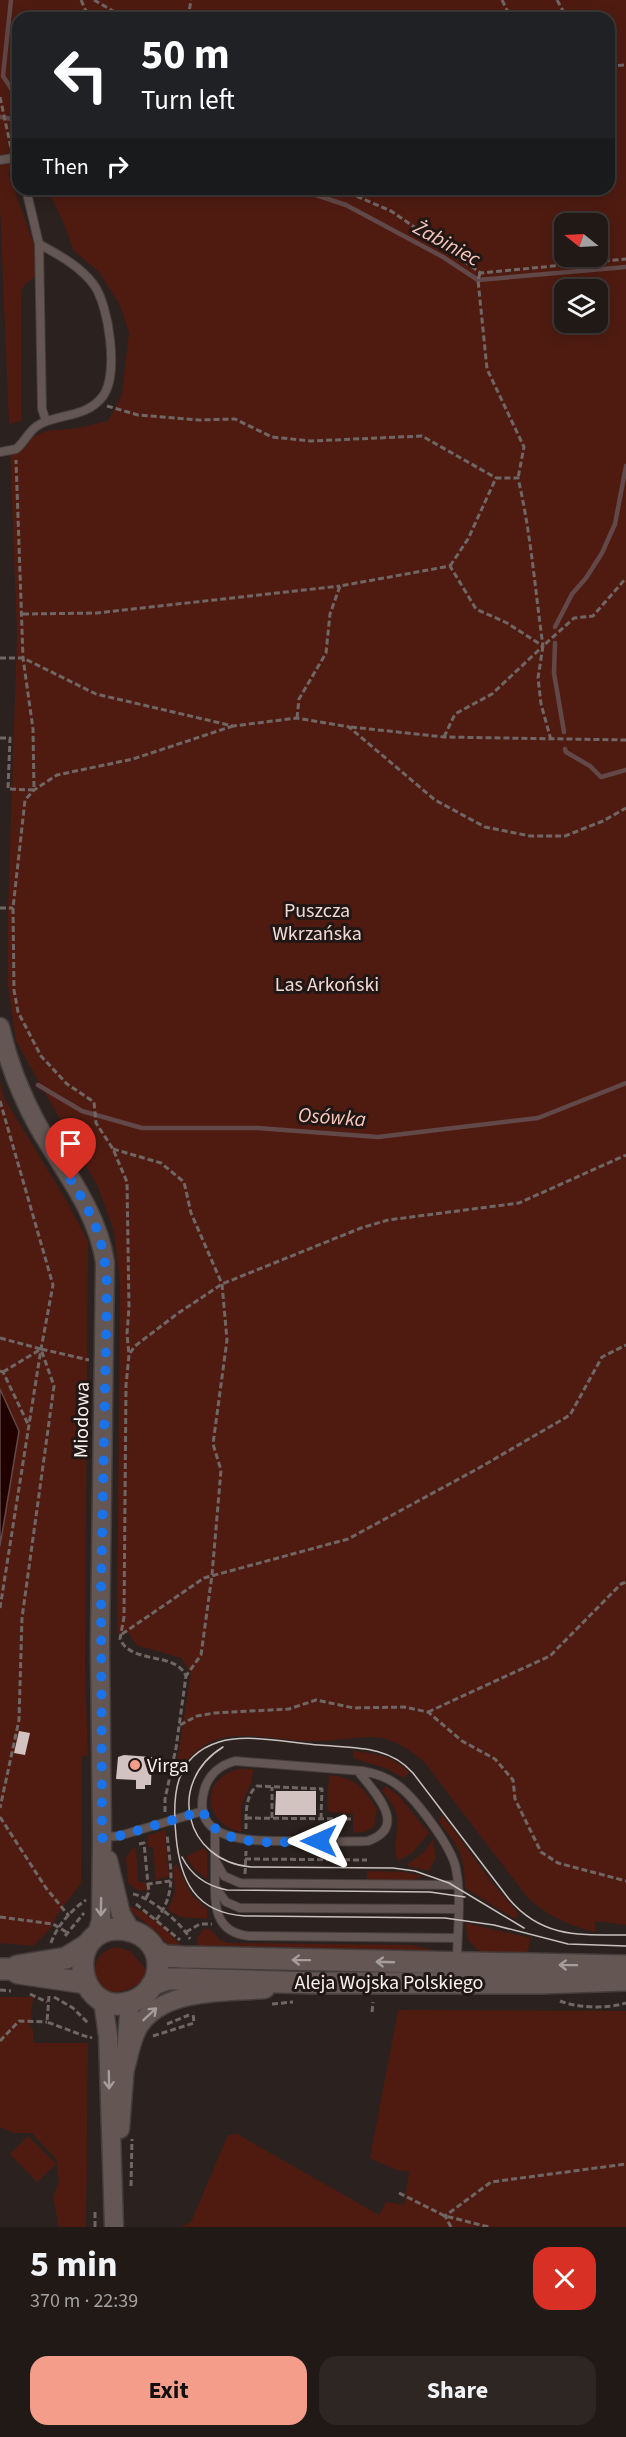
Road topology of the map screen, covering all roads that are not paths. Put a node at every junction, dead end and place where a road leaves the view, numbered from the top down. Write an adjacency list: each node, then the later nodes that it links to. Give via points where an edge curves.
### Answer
1 (27, 195): 2 (lane)
2 (39, 244): 3 (lane, via 42,409); 3 (lane, via 65,258 96,287 109,335 112,372 109,385 97,402 80,412)
3 (46, 421): 4 (lane, via 27,434 16,449)
4 (0, 452)
5 (0, 1027): 9 (street, Miodowa, via 24,1100 88,1208 100,1235 105,1262 100,1635)
6 (358, 1771): 7 (lane, via 232,1762 207,1781); 8 (lane, via 387,1812 384,1829 373,1839 247,1840 229,1837); 12 (lane, via 385,1777 408,1794 449,1849)
7 (203, 1811): 8 (lane); 9 (lane)
8 (215, 1829): 10 (lane)
9 (102, 1838): 14 (street, Miodowa, via 121,1914); 16 (street, Miodowa, one-way to 16, via 101,1920)
10 (215, 1855): 11 (lane); 12 (lane, via 222,1874 240,1883)
11 (215, 1881): 13 (lane, via 222,1898 240,1908); 15 (lane, via 218,1917 227,1928 243,1936)
12 (458, 1885): 13 (lane)
13 (457, 1909): 15 (lane)
14 (131, 1931): 16 (main road, via 112,1929); 17 (main road, via 144,1938)
15 (457, 1938): 18 (lane)
16 (92, 1939): 20 (main road, via 66,1958); 22 (main road, via 83,1969)
17 (156, 1952): 18 (main road, Aleja Wojska Polskiego, one-way to 17, via 182,1958); 24 (main road, via 159,1966)
18 (457, 1963): 19 (main road, Aleja Wojska Polskiego, one-way to 18)
19 (626, 1966)
20 (6, 1969): 22 (main road)
21 (626, 1980): 23 (main road, Aleja Wojska Polskiego)
22 (86, 1983): 25 (main road)
23 (314, 1983): 24 (main road, Aleja Wojska Polskiego, via 182,1978); 27 (street, one-way to 23, via 138,2027 166,2002)
24 (152, 1985): 26 (main road)
25 (103, 2001): 26 (main road); 28 (street, one-way to 28, via 108,2036)
26 (129, 2002): 27 (street)
27 (126, 2066): 28 (street)
28 (114, 2206): 29 (street)
29 (114, 2227)

